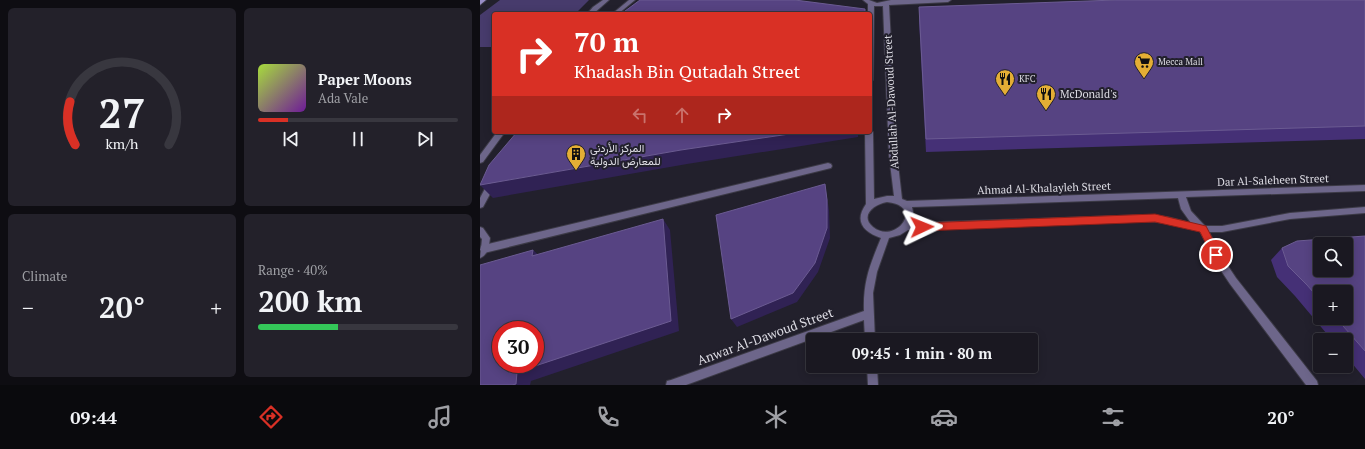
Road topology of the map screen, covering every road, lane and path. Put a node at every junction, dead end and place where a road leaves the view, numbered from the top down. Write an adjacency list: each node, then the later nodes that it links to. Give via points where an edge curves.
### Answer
1 (483, 0): 7 (street)
2 (606, 0): 8 (street)
3 (632, 0): 9 (street)
4 (948, 0): 6 (street)
5 (866, 1): 6 (street); 10 (street, Abdullah Al-Dawoud Street)
6 (890, 2): 18 (street, Abdullah Al-Dawoud Street, via 893,155)
7 (480, 3)
8 (592, 12)
9 (617, 12)
10 (867, 12)
11 (500, 134): 13 (street)
12 (869, 134): 21 (street)
13 (480, 160)
14 (828, 166): 27 (street)
15 (498, 173): 20 (street)
16 (1365, 188): 17 (street, Dar Al-Saleheen Street)
17 (1182, 195): 19 (street, Ahmad Al-Khalayleh Street); 24 (street, via 1188,215)
18 (898, 200): 19 (street); 21 (street, via 888,198)
19 (906, 204): 23 (street, via 911,212 911,220)
20 (480, 205)
21 (870, 205): 26 (street, via 865,212 864,220 868,228)
22 (1365, 210): 24 (street, via 1290,216 1222,229)
23 (906, 227): 24 (street, via 1145,218); 26 (street, via 897,233)
24 (1203, 229): 33 (street, via 1233,281)
25 (480, 230): 27 (street, via 486,238)
26 (886, 235): 28 (street, via 872,272)
27 (482, 252)
28 (868, 314): 29 (street); 31 (street, Anwar Al-Dawoud Street)
29 (869, 333)
30 (872, 373): 32 (street)
31 (671, 385)
32 (873, 385)
33 (1313, 385)

